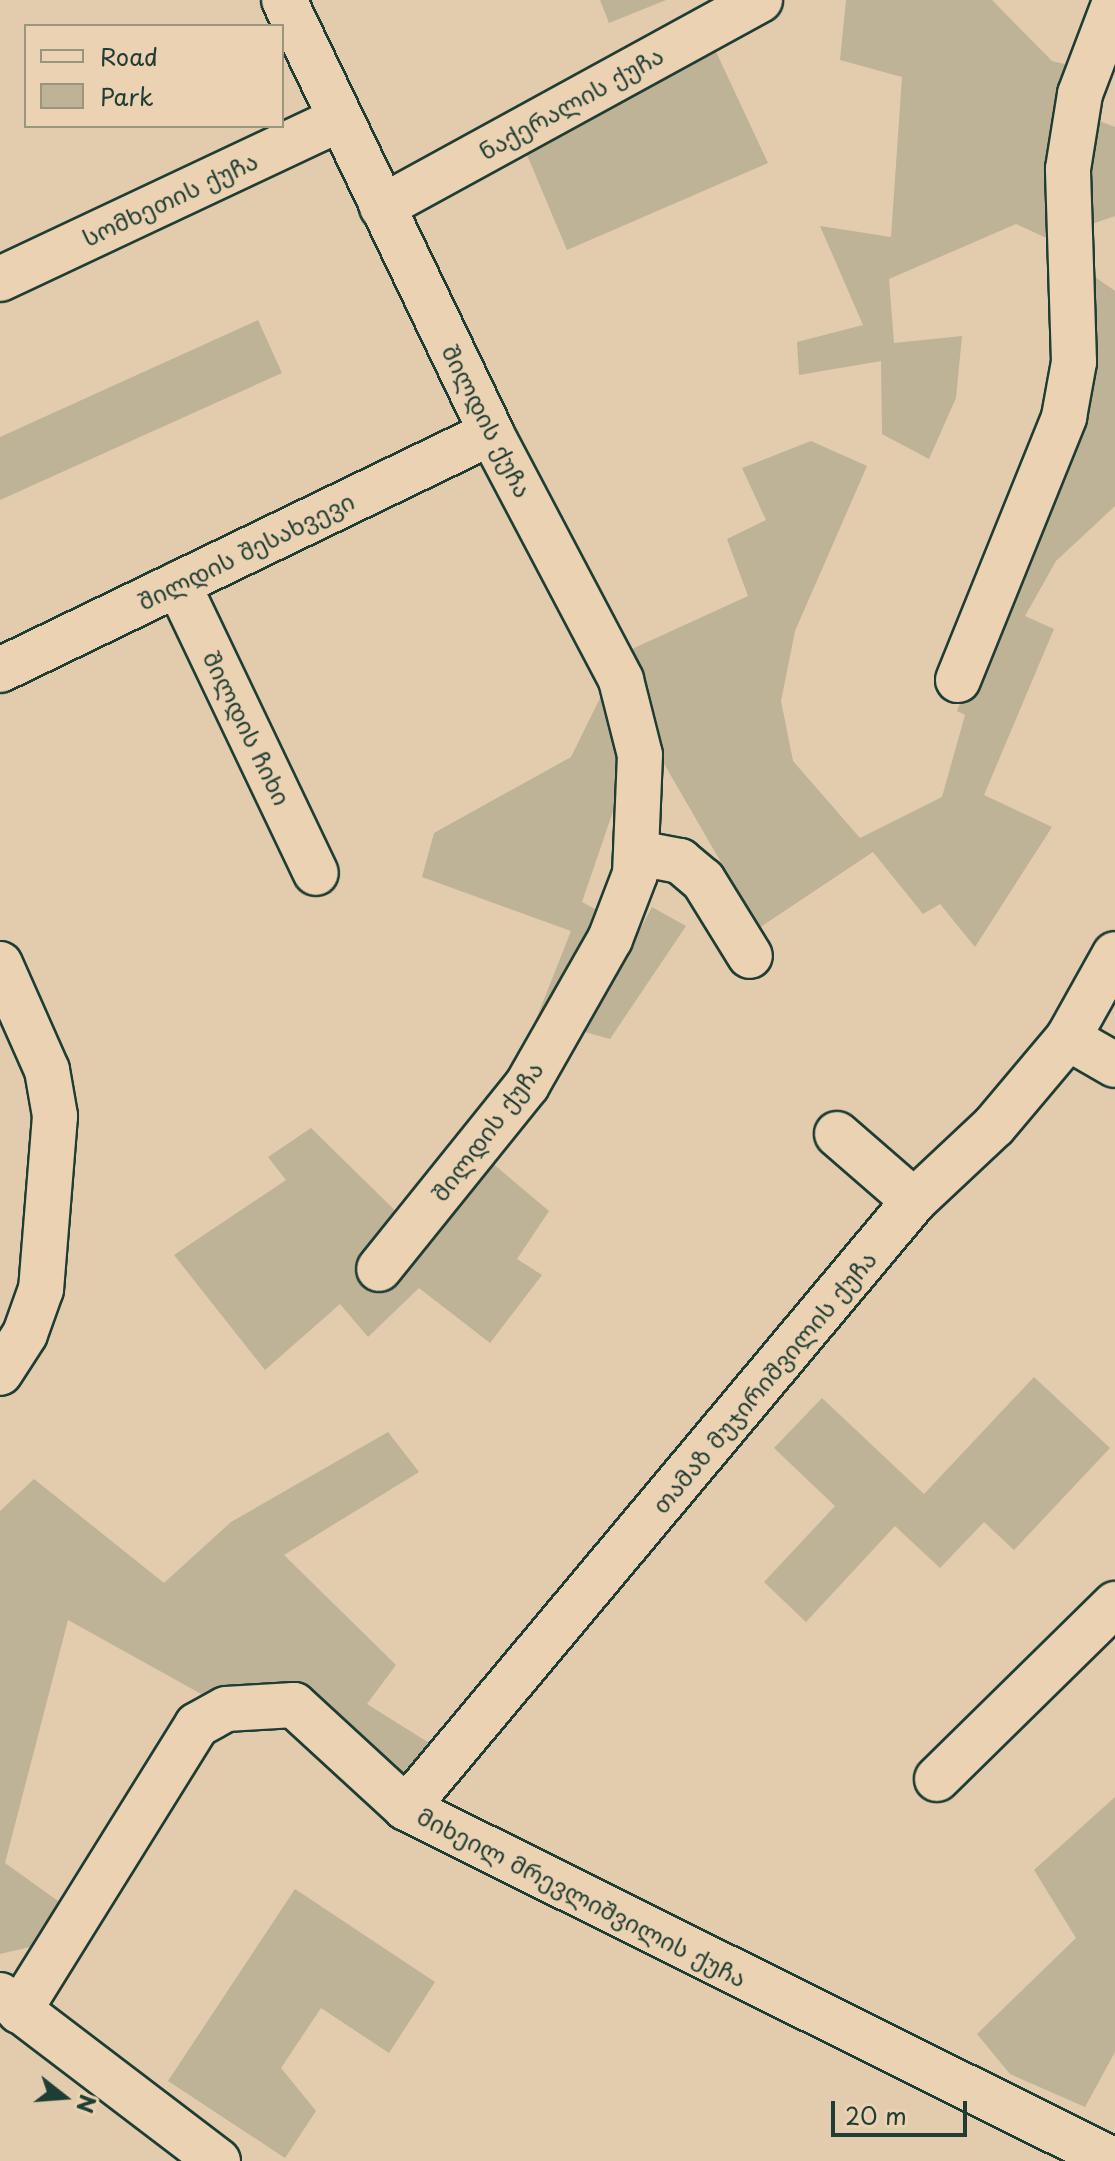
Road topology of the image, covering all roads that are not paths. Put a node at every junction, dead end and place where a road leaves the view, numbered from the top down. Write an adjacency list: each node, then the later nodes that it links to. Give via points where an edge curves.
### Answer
1 (284, 0): 4 (street, შილდის ქუჩა)
2 (760, 0): 5 (street, ნაქერალის ქუჩა)
3 (1115, 2): 10 (street, via 1080,94 1068,169 1074,362 1064,417)
4 (340, 119): 5 (street, შილდის ქუჩა); 6 (street, სომხეთის ქუჩა)
5 (382, 207): 7 (street, შილდის ქუჩა)
6 (0, 279)
7 (491, 433): 8 (street, შილდის შესახვევი); 11 (street, შილდის ქუჩა, via 632,709 640,755)
8 (178, 584): 9 (street, შილდის შესახვევი); 12 (street, შილდის ჩიხი)
9 (0, 670)
10 (958, 680)
11 (638, 853): 14 (street, via 680,861 703,880); 20 (street, შილდის ქუჩა, via 626,903 610,939 527,1085)
12 (316, 873)
13 (1115, 954): 16 (street, თამაზ მუჯირიშვილის ქუჩა)
14 (750, 956)
15 (0, 964): 21 (street, via 47,1070 55,1116 41,1289 25,1334)
16 (1068, 1038): 17 (street); 19 (street, თამაზ მუჯირიშვილის ქუჩა, via 994,1126)
17 (1115, 1065)
18 (837, 1134): 19 (street)
19 (914, 1201): 24 (street, თამაზ მუჯირიშვილის ქუჩა)
20 (379, 1269)
21 (0, 1373)
22 (1115, 1604): 23 (street)
23 (937, 1779)
24 (406, 1808): 25 (street, მიხეილ მრევლიშვილის ქუჩა, via 294,1705 226,1709 197,1725); 27 (street, მიხეილ მრევლიშვილის ქუჩა)
25 (10, 2003): 26 (street)
26 (218, 2161)
27 (1115, 2161)

